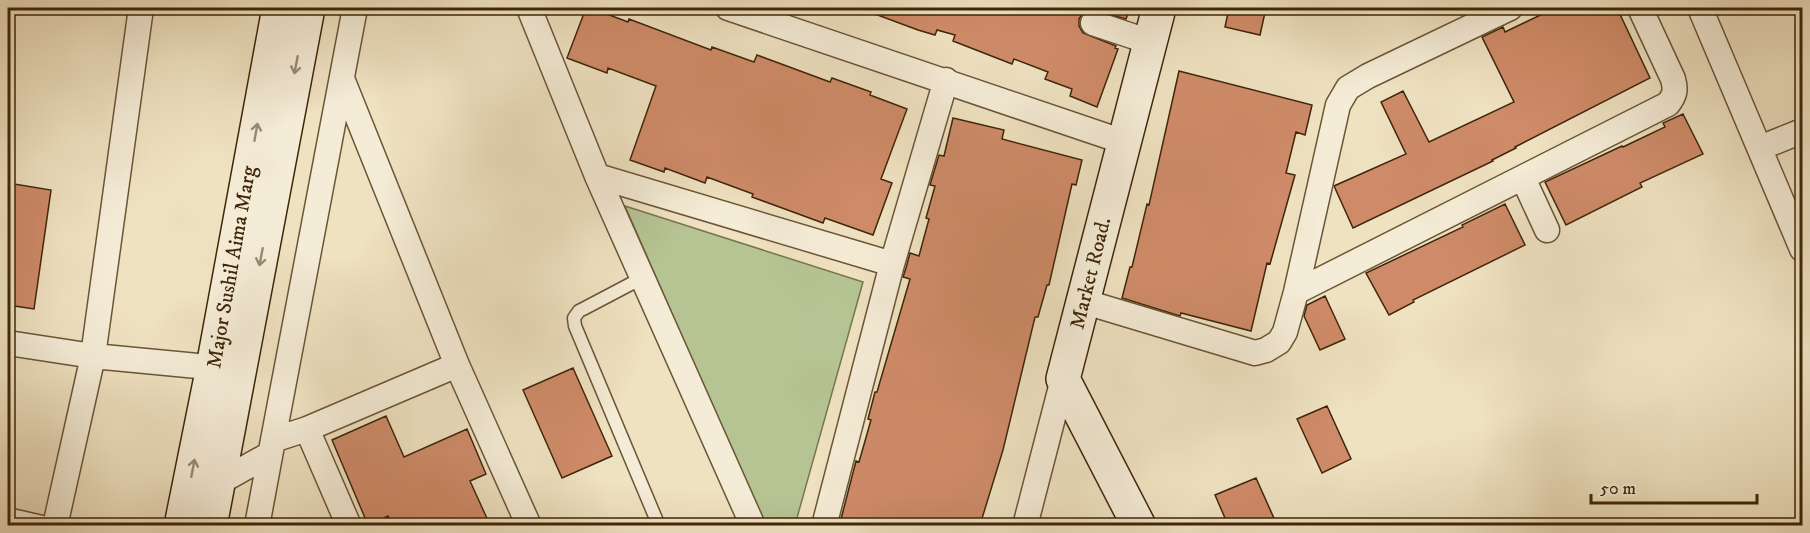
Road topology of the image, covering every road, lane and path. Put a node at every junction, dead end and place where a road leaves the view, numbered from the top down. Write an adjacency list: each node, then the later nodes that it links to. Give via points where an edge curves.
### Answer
1 (141, 8): 27 (street)
2 (279, 8): 29 (street, Major Sushil Aima Marg, one-way to 2)
3 (308, 8): 29 (street, Major Sushil Aima Marg, one-way to 29)
4 (355, 8): 14 (street)
5 (529, 8): 18 (street)
6 (728, 8): 13 (street)
7 (1159, 8): 12 (street, Market Road.)
8 (1510, 8): 24 (street, via 1348,88 1338,105)
9 (1640, 8): 19 (street, via 1673,79 1674,96 1668,104)
10 (1700, 8): 17 (street)
11 (1093, 23): 12 (street)
12 (1150, 42): 16 (street, Market Road.)
13 (946, 80): 16 (street); 22 (street)
14 (342, 81): 28 (street); 32 (street)
15 (1803, 131): 17 (street)
16 (1124, 142): 25 (street, Market Road.)
17 (1760, 148): 21 (street)
18 (597, 176): 22 (street); 23 (street)
19 (1522, 178): 20 (street); 24 (street)
20 (1547, 230)
21 (1803, 249)
22 (891, 264): 43 (street)
23 (642, 278): 35 (street); 42 (lane, via 585,308 574,318)
24 (1296, 292): 25 (street, via 1279,342 1255,353)
25 (1082, 301): 30 (street, Market Road.)
26 (8, 343): 27 (street)
27 (93, 356): 29 (street); 36 (street)
28 (458, 365): 31 (street); 41 (street)
29 (226, 369): 33 (street, Major Sushil Aima Marg); 37 (street, Major Sushil Aima Marg, one-way to 29)
30 (1063, 379): 44 (street); 45 (street)
31 (307, 429): 32 (street); 40 (street)
32 (272, 447): 33 (street); 39 (street)
33 (218, 483): 38 (street, Major Sushil Aima Marg)
34 (8, 515): 36 (lane)
35 (749, 524)
36 (55, 525)
37 (181, 525)
38 (210, 525)
39 (257, 525)
40 (349, 525)
41 (529, 525)
42 (659, 525)
43 (824, 525)
44 (1025, 525)
45 (1139, 525)

